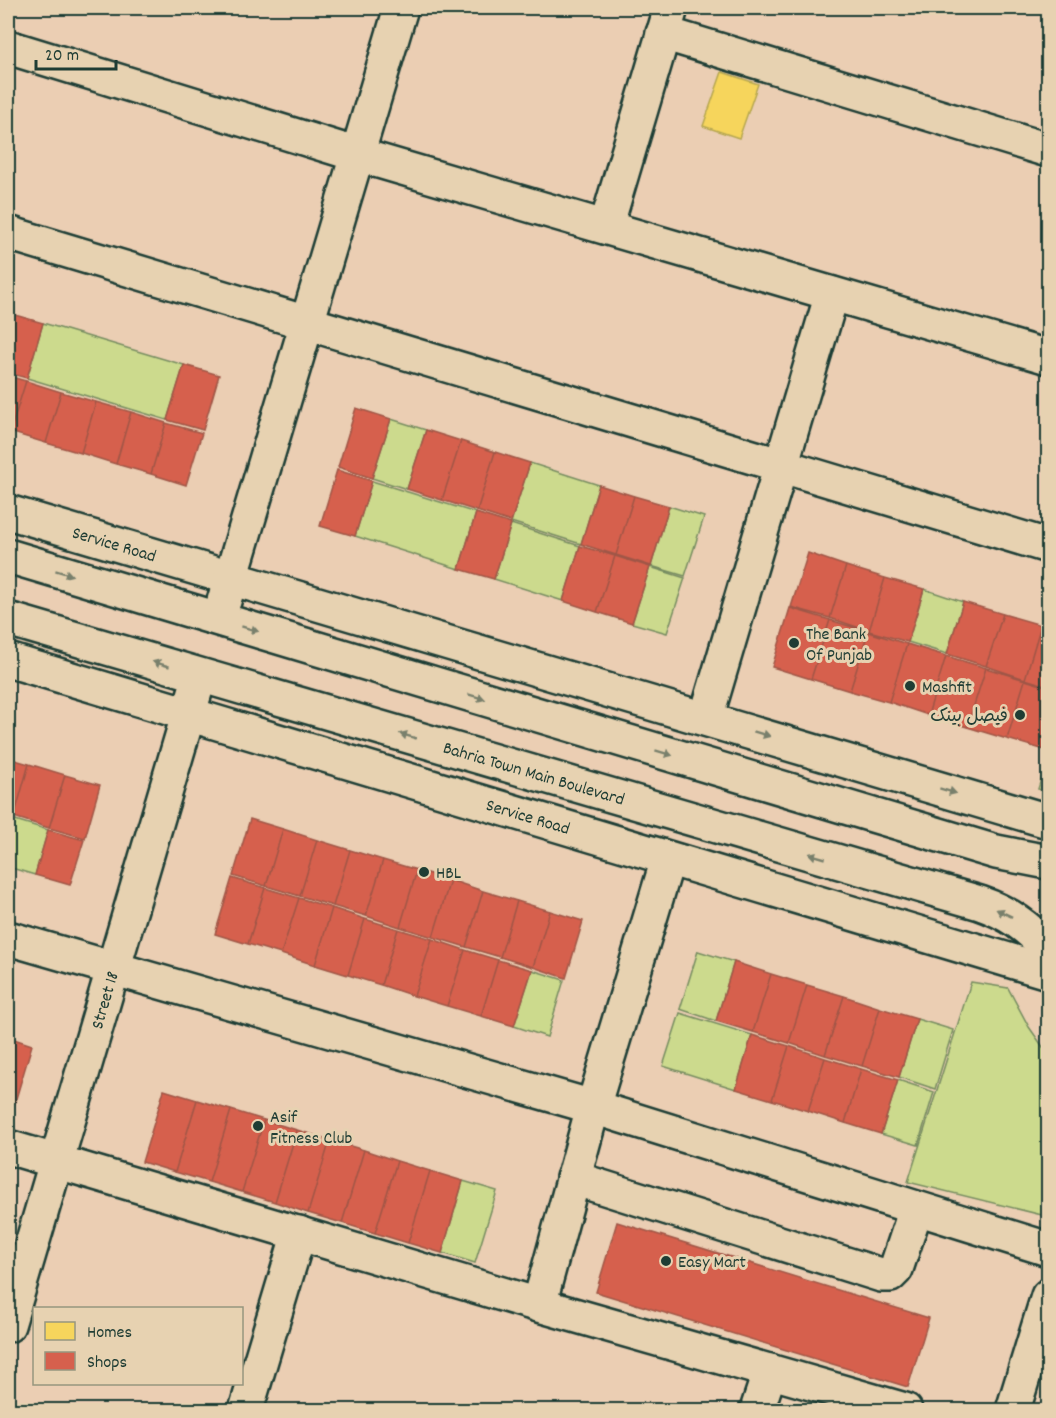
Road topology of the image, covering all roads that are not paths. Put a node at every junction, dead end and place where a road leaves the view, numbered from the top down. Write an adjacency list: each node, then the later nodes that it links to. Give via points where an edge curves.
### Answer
1 (400, 8): 5 (street)
2 (667, 20): 4 (street); 6 (street)
3 (8, 47): 5 (street)
4 (1048, 150)
5 (355, 154): 6 (street); 9 (street)
6 (606, 227): 8 (street)
7 (8, 233): 9 (street)
8 (832, 294): 10 (street); 11 (street)
9 (307, 322): 11 (street); 15 (street)
10 (1048, 357)
11 (781, 466): 13 (street); 21 (street)
12 (8, 512): 15 (street, Service Road)
13 (1048, 546)
14 (8, 556): 17 (street, one-way to 17)
15 (230, 579): 17 (street); 21 (street, Service Road)
16 (8, 619): 19 (street, Bahria Town Main Boulevard, one-way to 16)
17 (218, 619): 24 (street, one-way to 24, via 996,852)
18 (8, 660): 20 (street, Service Road)
19 (200, 676): 20 (street, Street 18); 26 (street, Bahria Town Main Boulevard, one-way to 19, via 1012,917 980,903)
20 (189, 713): 23 (street, Service Road); 27 (street, Street 18)
21 (706, 718): 22 (street, Service Road, one-way to 22)
22 (1048, 821)
23 (668, 859): 28 (street, Service Road); 29 (street)
24 (1048, 862)
25 (8, 938): 27 (street)
26 (1048, 949)
27 (113, 969): 29 (street); 31 (street, Street 18)
28 (1048, 972)
29 (593, 1107): 32 (street); 33 (street)
30 (8, 1147): 31 (street)
31 (56, 1162): 34 (street); 38 (street, Street 18)
32 (573, 1178): 33 (street, via 880,1275 890,1275 896,1269); 37 (street)
33 (916, 1209): 35 (street)
34 (299, 1233): 37 (street); 40 (street)
35 (1048, 1249)
36 (1048, 1296): 43 (street)
37 (539, 1305): 39 (street)
38 (8, 1325)
39 (770, 1371): 41 (street); 42 (street)
40 (246, 1410)
41 (757, 1410)
42 (905, 1410)
43 (1013, 1410)

